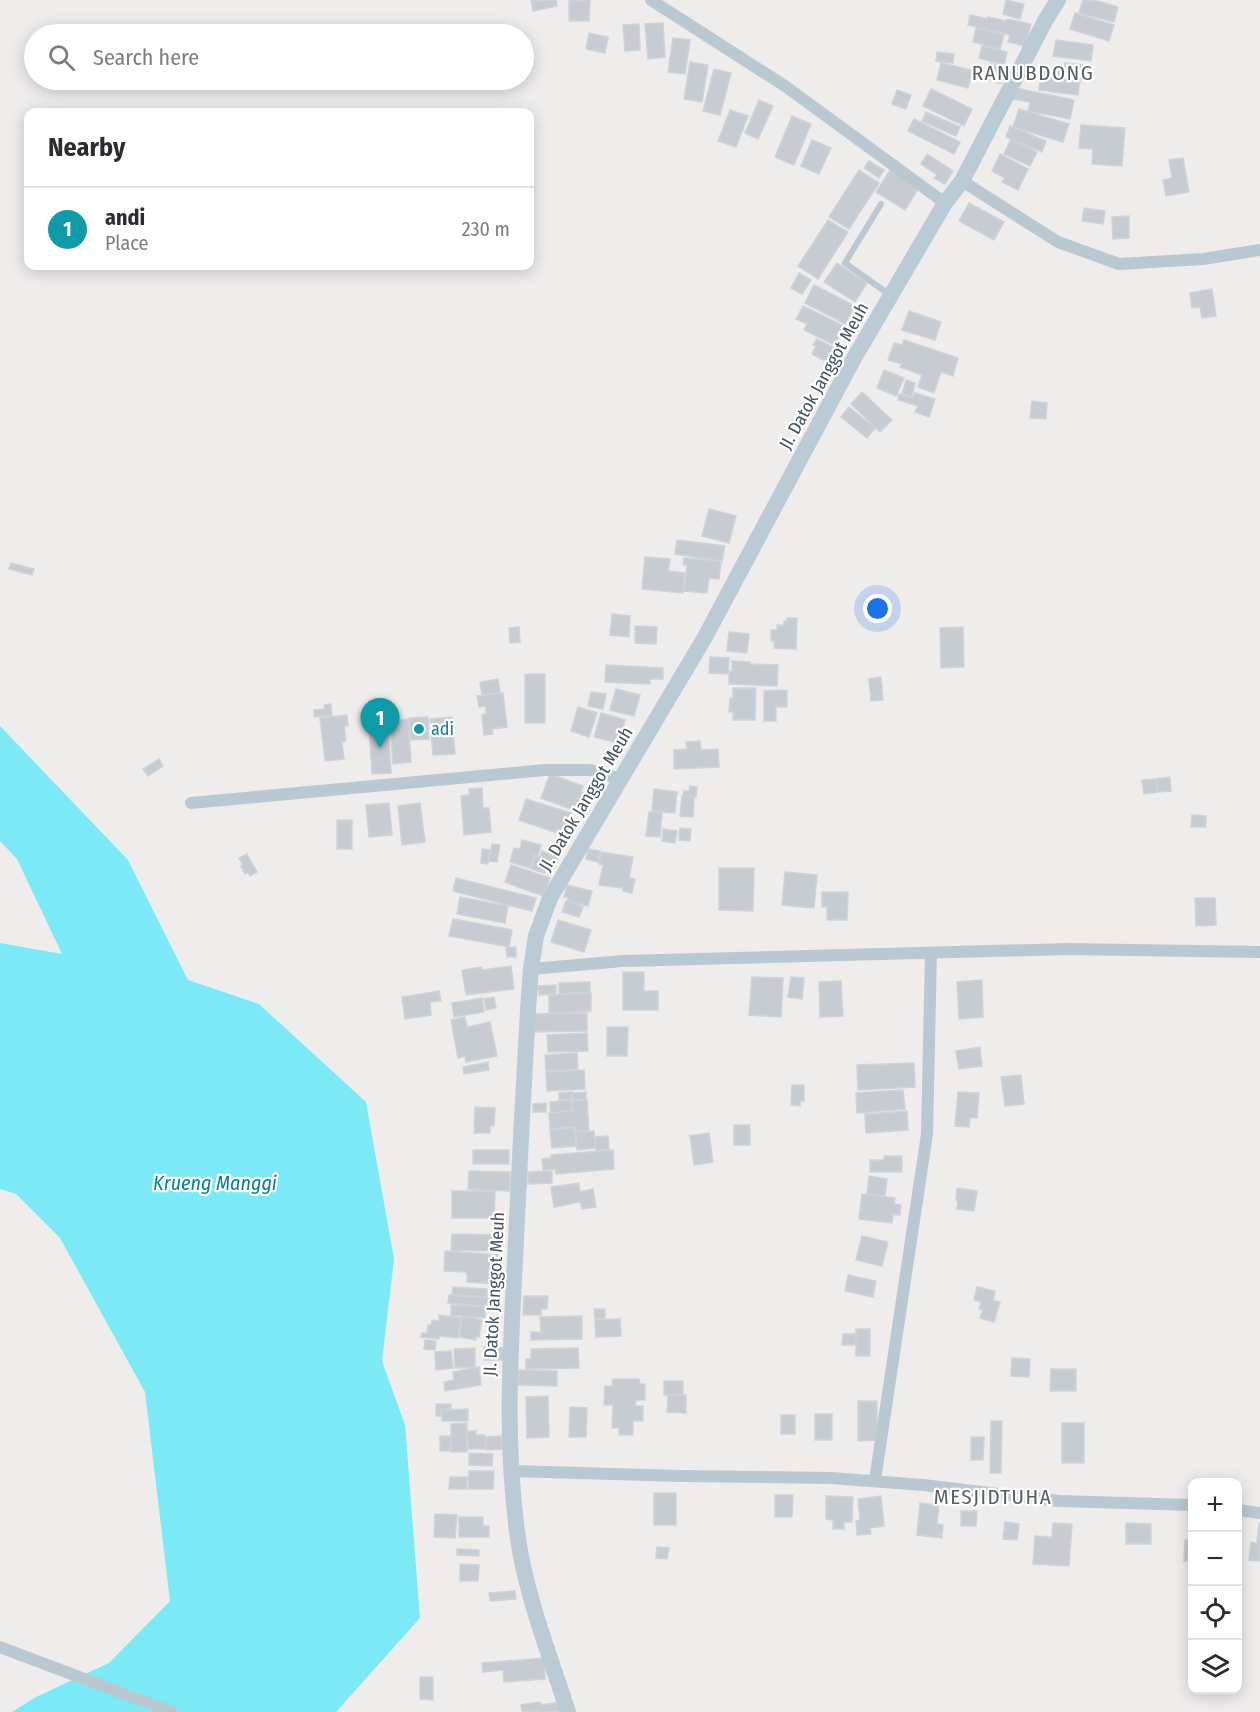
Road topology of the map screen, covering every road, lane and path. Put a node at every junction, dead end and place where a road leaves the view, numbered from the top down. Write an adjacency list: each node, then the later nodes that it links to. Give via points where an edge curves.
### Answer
1 (651, 0): 4 (street, via 785,86)
2 (1058, 0): 3 (street, JI. Datok Janggot Meuh)
3 (962, 181): 4 (street, JI. Datok Janggot Meuh); 6 (street, via 1058,242 1119,264 1203,259)
4 (945, 203): 7 (street, JI. Datok Janggot Meuh)
5 (881, 204): 7 (lane, via 845,263)
6 (1260, 250)
7 (891, 296): 8 (street, JI. Datok Janggot Meuh, via 705,637)
8 (621, 779): 9 (street, via 590,770 545,770); 12 (street, JI. Datok Janggot Meuh, via 550,898 536,936)
9 (191, 803)
10 (1260, 952): 11 (street, via 1067,949)
11 (931, 954): 12 (street, via 623,961); 14 (street, via 927,1134)
12 (531, 969): 13 (street, JI. Datok Janggot Meuh, via 511,1336)
13 (512, 1471): 14 (street); 20 (street, JI. Datok Janggot Meuh, via 520,1552)
14 (875, 1480): 15 (street, via 1059,1501)
15 (1188, 1505)
16 (1242, 1511): 17 (street)
17 (1260, 1513)
18 (0, 1647): 19 (street)
19 (172, 1712)
20 (568, 1712)

